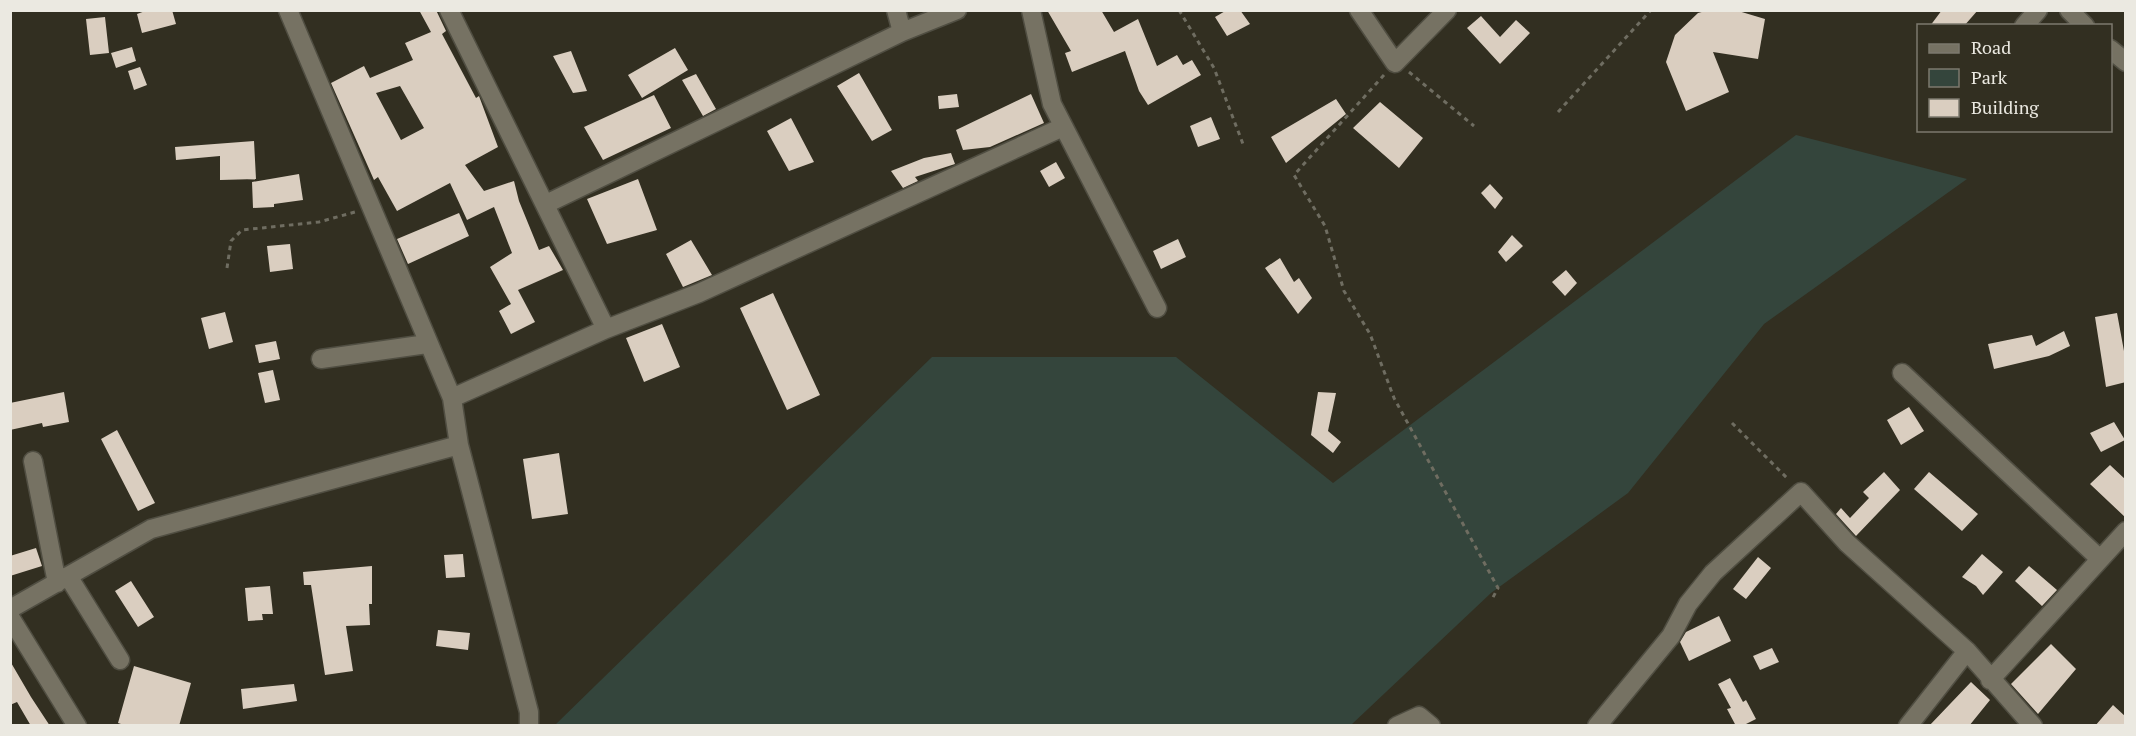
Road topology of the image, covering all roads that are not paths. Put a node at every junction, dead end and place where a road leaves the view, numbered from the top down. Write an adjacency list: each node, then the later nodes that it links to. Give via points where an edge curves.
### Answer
1 (288, 10): 19 (street)
2 (448, 10): 16 (street)
3 (896, 10): 12 (street)
4 (957, 10): 12 (street)
5 (1031, 10): 15 (street, via 1052,104)
6 (1359, 10): 7 (street, via 1395,63)
7 (1447, 10)
8 (2038, 10): 10 (street)
9 (2069, 10): 11 (street)
10 (2026, 24)
11 (2083, 24)
12 (902, 32): 16 (street)
13 (2112, 51): 14 (street)
14 (2126, 62)
15 (1063, 127): 17 (street); 18 (street, via 699,293)
16 (546, 204): 18 (street)
17 (1157, 308)
18 (606, 329): 22 (street)
19 (427, 344): 20 (street); 22 (street)
20 (321, 359)
21 (1902, 373): 26 (street)
22 (452, 398): 23 (street)
23 (459, 445): 27 (street, via 151,529); 34 (street, via 529,712)
24 (33, 461): 27 (street)
25 (2126, 531): 26 (street)
26 (2100, 559): 32 (street)
27 (62, 580): 28 (street); 31 (street)
28 (10, 609)
29 (10, 617): 33 (street)
30 (1967, 651): 32 (street); 37 (street, via 1847,543 1801,492 1713,573 1688,604 1671,636); 38 (street)
31 (120, 660)
32 (1990, 680): 39 (street)
33 (77, 726)
34 (529, 726)
35 (1397, 726): 36 (street, via 1419,716)
36 (1431, 726)
37 (1597, 726)
38 (1908, 726)
39 (2033, 726)

